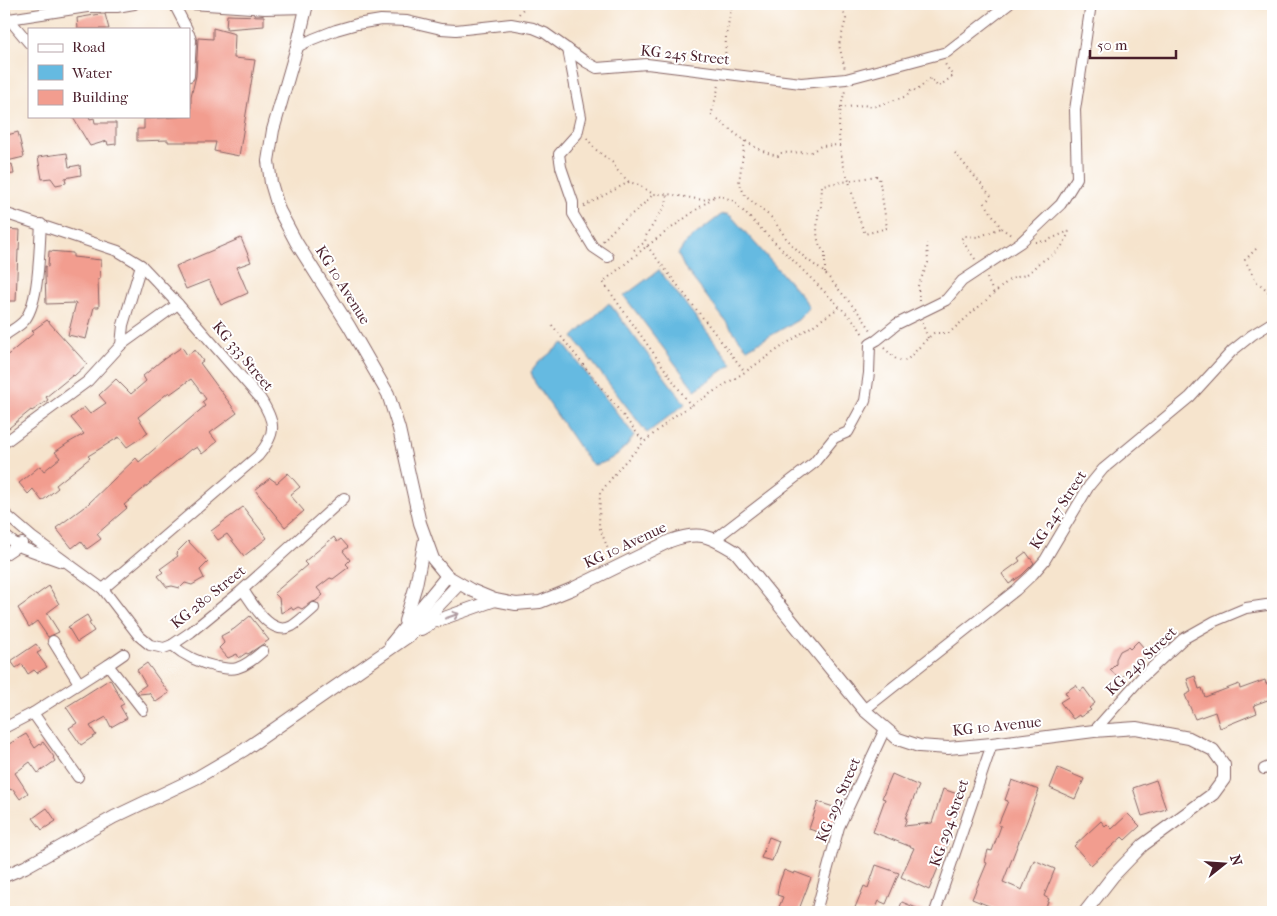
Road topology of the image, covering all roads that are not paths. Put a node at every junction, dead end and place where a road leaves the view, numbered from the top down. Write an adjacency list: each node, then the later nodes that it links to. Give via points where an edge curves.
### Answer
1 (134, 4): 7 (street)
2 (174, 4): 8 (street)
3 (192, 4): 6 (street, via 265,9)
4 (1008, 4): 12 (street, KG 245 Street, via 947,52 846,79 802,83 646,64 597,68)
5 (1092, 4): 28 (street, via 1075,110 1077,178 1061,204 1021,242 962,281 946,300 897,324 874,342 866,401 848,432 834,438 814,463)
6 (307, 6): 11 (street, KG 10 Avenue)
7 (6, 16): 10 (street)
8 (186, 28)
9 (190, 37): 13 (street)
10 (28, 42)
11 (297, 47): 12 (street, KG 245 Street, via 336,30 381,20 456,30 511,24 545,33); 27 (street, KG 10 Avenue, via 272,130 268,161 271,183 279,210 296,242 388,394 400,429)
12 (568, 50): 16 (street, via 580,117 577,134 559,154 561,168 573,202 573,214 593,247)
13 (190, 58)
14 (4, 213): 15 (street, KG 333 Street)
15 (41, 224): 17 (street, KG 333 Street, via 118,251); 20 (street, via 31,310 23,322)
16 (608, 257)
17 (141, 265): 18 (street, KG 333 Street); 21 (street)
18 (178, 304): 21 (street); 34 (street, KG 333 Street, via 260,398 268,411 272,432 269,443 258,456)
19 (1273, 322): 47 (street, KG 247 Street, via 1232,350 1183,403 1103,469 1080,500 1045,560 1028,579)
20 (4, 336)
21 (121, 345): 22 (street, via 88,381)
22 (4, 443)
23 (344, 498): 35 (street, KG 280 Street)
24 (4, 513): 25 (street, KG 280 Street)
25 (23, 530): 26 (street, KG 280 Street); 29 (street)
26 (32, 537): 29 (street); 31 (street, KG 280 Street)
27 (425, 539): 32 (street, KG 10 Avenue, via 433,559); 39 (street)
28 (715, 539): 36 (street, KG 10 Avenue, via 686,535 670,540 540,602 516,604); 47 (street, KG 10 Avenue, via 736,552)
29 (9, 542): 30 (street); 31 (street, KG 280 Street)
30 (4, 555)
31 (68, 563): 34 (street, KG 280 Street)
32 (447, 576): 33 (street, KG 10 Avenue); 39 (street)
33 (460, 584): 36 (street, KG 10 Avenue); 39 (street)
34 (102, 589): 41 (street, KG 280 Street, via 150,645 164,648)
35 (243, 590): 38 (street, via 260,613 277,628 291,627); 41 (street, KG 280 Street)
36 (495, 600): 39 (street, one-way to 36)
37 (1273, 604): 51 (street, KG 249 Street, via 1246,608 1183,639 1141,678)
38 (314, 608)
39 (406, 631): 54 (street, via 385,652 236,755)
40 (53, 641): 45 (street)
41 (172, 645): 42 (street, via 190,659 227,669 244,666)
42 (264, 652)
43 (124, 654): 44 (street)
44 (108, 665): 45 (street); 46 (street)
45 (80, 683): 48 (street)
46 (143, 710)
47 (864, 710): 50 (street, KG 10 Avenue)
48 (33, 713): 49 (street); 53 (street)
49 (4, 728)
50 (885, 729): 52 (street, KG 10 Avenue, via 898,739 919,746 948,748); 55 (street, KG 292 Street, via 839,827)
51 (1094, 731): 52 (street, KG 10 Avenue); 57 (street, KG 10 Avenue, via 1136,728 1189,738 1213,750 1224,765 1224,779 1214,794 1144,845 1113,876)
52 (992, 744): 56 (street, KG 294 Street)
53 (78, 777)
54 (4, 876)
55 (816, 912)
56 (935, 912)
57 (1085, 912)

